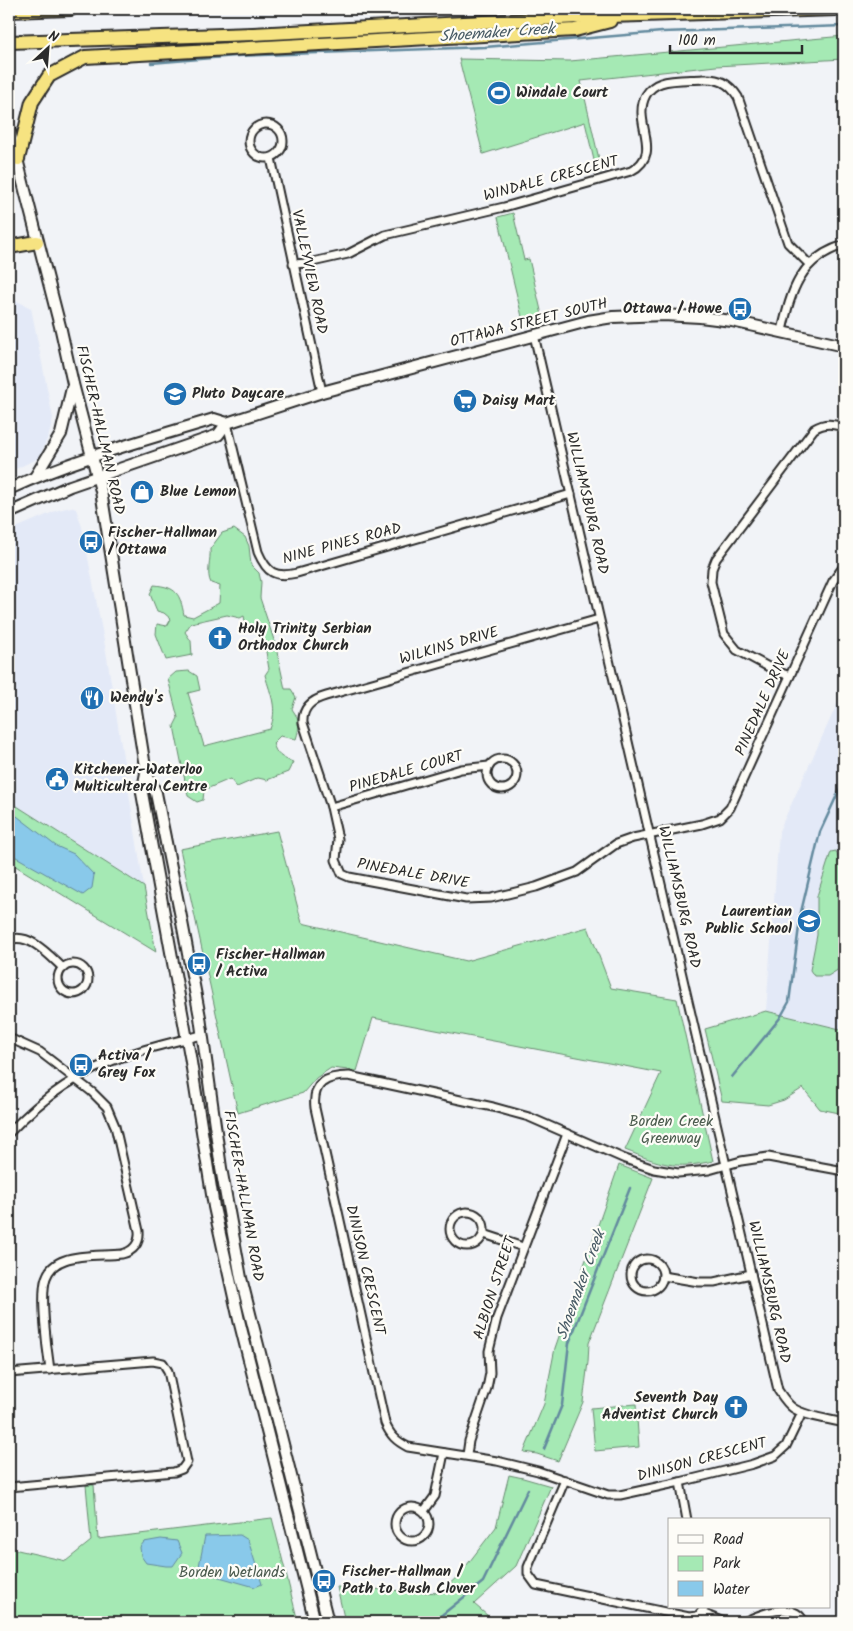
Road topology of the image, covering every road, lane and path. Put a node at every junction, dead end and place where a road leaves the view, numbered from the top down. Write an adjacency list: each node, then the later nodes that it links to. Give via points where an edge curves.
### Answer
1 (71, 9): 3 (highway)
2 (839, 9): 4 (highway)
3 (9, 11)
4 (635, 15): 5 (highway); 10 (highway, via 574,30 85,57 50,76 32,102)
5 (71, 40): 6 (highway); 7 (highway, via 43,48)
6 (9, 42)
7 (9, 50)
8 (9, 128): 10 (main road, FISCHER-HALLMAN ROAD)
9 (271, 158): 9 (street, via 282,146 282,135 274,127 263,124 250,134 250,150 258,157); 14 (street, VALLEYVIEW ROAD)
10 (18, 159): 13 (main road, FISCHER-HALLMAN ROAD)
11 (844, 245): 15 (street)
12 (9, 247): 13 (highway)
13 (39, 247): 19 (main road, FISCHER-HALLMAN ROAD)
14 (293, 264): 15 (street, WINDALE CRESCENT, via 348,254 385,235 504,207 631,171 646,157 641,109 648,92 661,83 714,79 727,84 738,96 788,243); 20 (street, VALLEYVIEW ROAD)
15 (809, 264): 16 (street, via 791,295)
16 (782, 331): 17 (main road, OTTAWA STREET SOUTH, via 700,317 640,314 588,321); 18 (main road, OTTAWA STREET SOUTH)
17 (534, 335): 20 (main road, OTTAWA STREET SOUTH); 27 (street, WILLIAMSBURG ROAD)
18 (844, 346)
19 (73, 384): 23 (main road, FISCHER-HALLMAN ROAD); 24 (main road, via 60,434)
20 (322, 392): 21 (main road, OTTAWA STREET SOUTH)
21 (227, 423): 23 (main road, OTTAWA STREET SOUTH, via 214,419); 25 (main road, OTTAWA STREET SOUTH, via 218,435); 27 (street, NINE PINES ROAD, via 258,552 266,566 277,575 297,573)
22 (844, 427): 31 (street, via 821,424 814,429 716,559 712,569 711,582 724,634 737,650)
23 (94, 457): 24 (main road, OTTAWA STREET SOUTH); 25 (main road, FISCHER-HALLMAN ROAD)
24 (35, 477): 26 (main road, OTTAWA STREET SOUTH)
25 (98, 477): 28 (main road, OTTAWA STREET SOUTH); 34 (main road, FISCHER-HALLMAN ROAD)
26 (9, 489)
27 (570, 494): 30 (street, WILLIAMSBURG ROAD)
28 (9, 513)
29 (844, 566): 31 (street, PINEDALE DRIVE, via 833,581)
30 (599, 618): 32 (street, WILKINS DRIVE, via 315,699); 36 (street, WILLIAMSBURG ROAD)
31 (790, 676): 36 (street, PINEDALE DRIVE, via 730,808 720,818)
32 (309, 704): 35 (street, PINEDALE DRIVE, via 303,723)
33 (489, 766): 33 (street, PINEDALE COURT, via 487,778 492,786 507,789 516,782 518,772 511,761 496,760); 35 (street, PINEDALE COURT, via 461,769)
34 (146, 773): 39 (main road, FISCHER-HALLMAN ROAD, via 156,793); 41 (main road, FISCHER-HALLMAN ROAD, via 142,793)
35 (331, 807): 36 (street, PINEDALE DRIVE, via 338,839 336,860 342,874 466,898 491,898 559,880 577,872 616,844)
36 (650, 835): 45 (street, WILLIAMSBURG ROAD)
37 (9, 940): 38 (street, via 26,939)
38 (63, 968): 38 (street, via 57,978 61,989 72,995 83,992 88,982 83,968 72,964)
39 (202, 1035): 41 (street); 64 (main road, FISCHER-HALLMAN ROAD, via 241,1278)
40 (9, 1038): 42 (street, via 40,1052)
41 (187, 1039): 42 (street, via 132,1053); 63 (main road, FISCHER-HALLMAN ROAD, via 214,1207)
42 (74, 1080): 43 (street, via 32,1109); 51 (street, via 107,1107 115,1126 140,1235 130,1252 72,1258 50,1270 44,1296)
43 (9, 1133)
44 (567, 1134): 45 (street, DINISON CRESCENT, via 654,1170 678,1173); 48 (street, ALBION STREET); 55 (street, DINISON CRESCENT, via 529,1117 349,1076 327,1079 316,1091 315,1108 385,1423 399,1443)
45 (726, 1166): 46 (street, DINISON CRESCENT, via 768,1157); 49 (street, WILLIAMSBURG ROAD)
46 (844, 1171)
47 (484, 1234): 47 (street, via 483,1221 474,1212 462,1212 450,1225 454,1240 463,1246 480,1242); 48 (street)
48 (523, 1247): 56 (street, ALBION STREET, via 492,1334 487,1388)
49 (752, 1274): 50 (street, via 714,1282); 53 (street, WILLIAMSBURG ROAD, via 778,1390 793,1408)
50 (663, 1276): 50 (street, via 660,1265 650,1260 635,1264 631,1273 633,1284 645,1291 657,1288)
51 (50, 1370): 52 (street); 59 (street, via 153,1361 163,1363 168,1371 187,1462 174,1472)
52 (9, 1372)
53 (802, 1412): 54 (street, WILLIAMSBURG ROAD); 58 (street, DINISON CRESCENT, via 786,1446 776,1456)
54 (844, 1423)
55 (444, 1453): 56 (street, DINISON CRESCENT); 60 (street, via 435,1496)
56 (467, 1455): 57 (street, DINISON CRESCENT, via 498,1460)
57 (565, 1480): 58 (street, DINISON CRESCENT, via 608,1495); 62 (street, via 530,1560 528,1574 536,1585 694,1618)
58 (680, 1482): 61 (street)
59 (9, 1487)
60 (424, 1511): 60 (street, via 407,1508 397,1517 396,1529 402,1538 413,1541 427,1534 429,1521)
61 (687, 1518)
62 (703, 1610): 65 (street)
63 (315, 1622)
64 (328, 1622)
65 (724, 1622)
66 (744, 1622): 67 (street, via 785,1611 800,1615)
67 (804, 1622)

